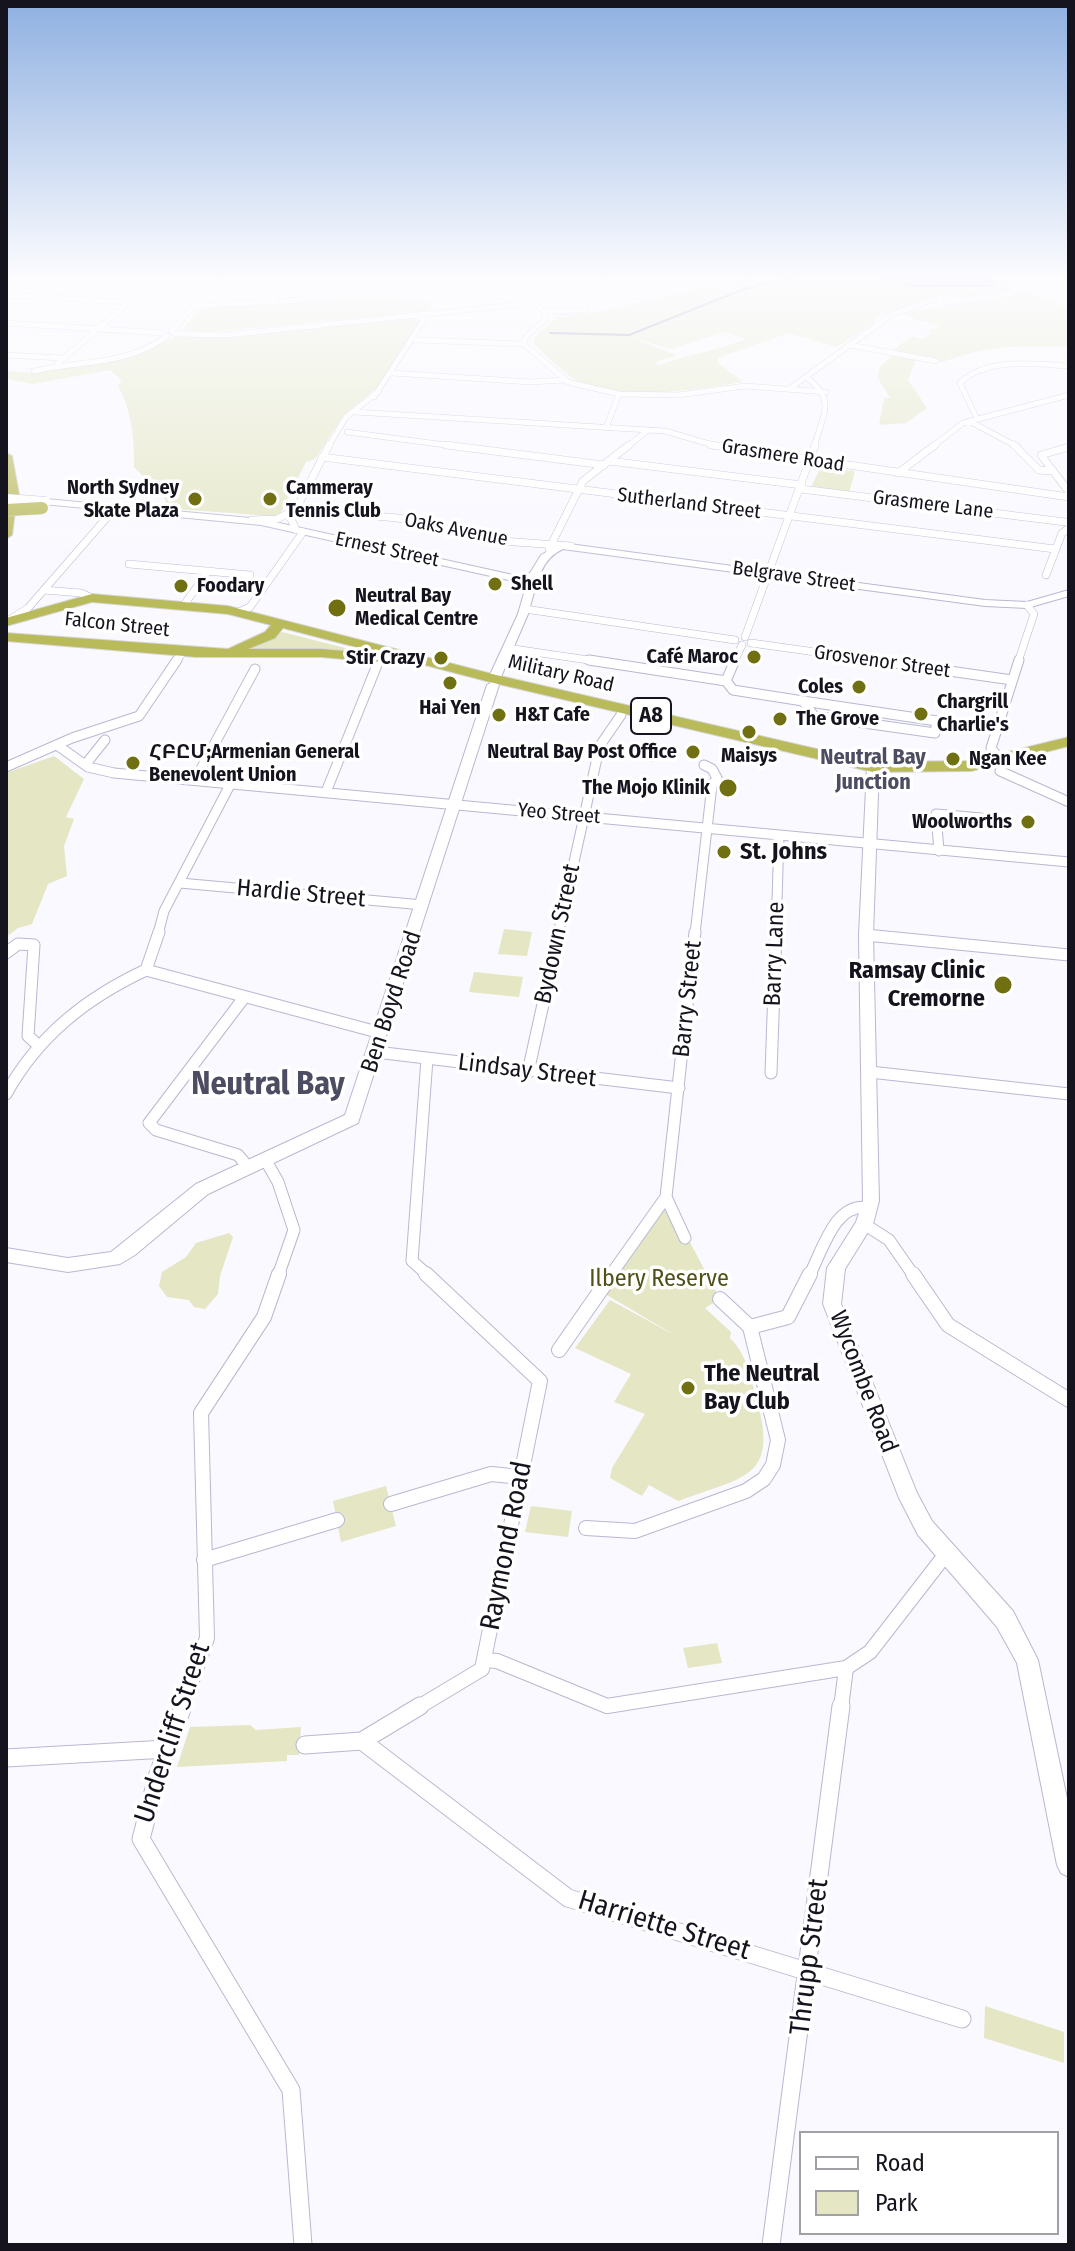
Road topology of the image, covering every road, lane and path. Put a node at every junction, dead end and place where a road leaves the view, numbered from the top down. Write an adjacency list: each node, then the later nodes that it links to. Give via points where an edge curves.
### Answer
1 (387, 380): 8 (street)
2 (500, 380): 3 (street)
3 (565, 380): 10 (street)
4 (802, 380): 7 (street)
5 (810, 380): 9 (street)
6 (963, 380): 13 (street)
7 (789, 389): 9 (street); 10 (street, via 738,386 678,395)
8 (379, 391): 12 (street); 14 (street, via 350,411)
9 (826, 392): 21 (street)
10 (619, 394): 15 (street)
11 (1069, 395): 13 (street)
12 (355, 412): 14 (street); 15 (street, Grasmere Road)
13 (973, 420): 23 (street, via 1020,448 1039,470); 24 (street)
14 (344, 424): 20 (street)
15 (606, 428): 16 (street, Grasmere Road)
16 (648, 430): 21 (street, Grasmere Road); 22 (street, Ben Boyd Road)
17 (347, 432): 22 (street, Grasmere Lane)
18 (1069, 445): 23 (street, via 1035,453); 25 (street, via 1041,455)
19 (6, 456): 29 (highway)
20 (322, 457): 27 (street, Sutherland Street); 32 (street)
21 (811, 460): 24 (street, Grasmere Road); 26 (street)
22 (606, 463): 26 (street, Grasmere Lane); 27 (street, Ben Boyd Road)
23 (1049, 471): 25 (street)
24 (898, 473): 28 (street, Grasmere Road)
25 (1060, 480): 28 (street)
26 (802, 487): 33 (street); 36 (street, Grasmere Lane)
27 (579, 490): 33 (street, Sutherland Street); 40 (street, Ben Boyd Road)
28 (1069, 495)
29 (8, 503): 30 (highway, bridge); 39 (highway)
30 (44, 506): 31 (street, Ernest Street)
31 (112, 511): 34 (street, Ernest Street); 35 (street, Ernest Street); 48 (street)
32 (293, 511): 34 (street, via 275,520); 37 (street); 38 (street, via 290,523); 40 (street, Oaks Avenue, via 398,518)
33 (791, 517): 41 (street, Sutherland Street); 45 (street)
34 (249, 520): 37 (street, Ernest Street)
35 (213, 523): 37 (street); 38 (street, Ernest Street)
36 (1067, 523): 41 (street)
37 (272, 524): 38 (street, Ernest Street)
38 (300, 531): 44 (street, Ernest Street, via 472,568); 55 (street, via 250,607)
39 (6, 535)
40 (559, 548): 44 (street, Ben Boyd Road); 45 (street, Belgrave Street)
41 (1055, 549): 47 (street)
42 (129, 564): 43 (street)
43 (208, 571): 46 (street); 52 (street)
44 (537, 573): 54 (street, Ben Boyd Road)
45 (768, 574): 53 (street, Belgrave Street); 61 (street)
46 (250, 575)
47 (1046, 575)
48 (44, 590): 50 (street, Military Road); 58 (street)
49 (1069, 593): 53 (street, Belgrave Street)
50 (92, 598): 51 (highway, Military Road / A8); 52 (highway, Military Road / A8)
51 (73, 602): 56 (highway); 58 (highway, Military Road / A8)
52 (184, 605): 55 (highway, Military Road / A8)
53 (1027, 605): 67 (street, via 1034,614)
54 (525, 609): 61 (street, Grosvenor Street); 62 (street, Ben Boyd Road)
55 (239, 612): 57 (highway, Military Road / A8)
56 (49, 615): 58 (highway); 60 (highway, via 44,628)
57 (280, 623): 59 (highway, Military Road / A8); 64 (highway, via 268,636)
58 (7, 633): 60 (highway, Falcon Street / A8)
59 (343, 639): 65 (highway); 69 (highway, Military Road / A8)
60 (67, 640): 63 (highway, Falcon Street / A8)
61 (743, 641): 67 (street, Grosvenor Street); 68 (street)
62 (507, 648): 68 (street); 69 (street, Ben Boyd Road)
63 (183, 652): 64 (highway, Falcon Street / A8); 76 (street, via 139,716)
64 (224, 654): 65 (highway, Military Road / A8)
65 (380, 658): 69 (highway, Military Road / A8); 89 (street)
66 (255, 669): 85 (street)
67 (1012, 680): 81 (street, via 991,748)
68 (726, 681): 70 (street, via 733,690)
69 (494, 682): 73 (highway, Military Road / A8); 84 (highway, Military Road / A8); 91 (street, Ben Boyd Road)
70 (804, 696): 71 (street); 72 (street)
71 (817, 703): 72 (street); 72 (street, via 937,721 935,733 819,716)
72 (809, 710)
73 (621, 715): 84 (highway, Military Road / A8); 92 (street, Bydown Street, via 600,746)
74 (105, 740): 80 (street)
75 (1069, 741): 81 (highway, Military Road / A8)
76 (57, 745): 80 (street, Yeo Street); 82 (street)
77 (1069, 749): 81 (highway, Military Road / A8)
78 (635, 752): 79 (street)
79 (652, 756)
80 (85, 765): 85 (street, Yeo Street, via 105,772)
81 (1000, 765): 84 (highway, Military Road / A8, via 945,777); 90 (street)
82 (6, 767)
83 (703, 767): 88 (street, Barry Street, via 716,775)
84 (872, 771): 96 (street)
85 (195, 780): 86 (street, Yeo Street)
86 (231, 783): 89 (street, Yeo Street); 99 (street)
87 (685, 787): 88 (street)
88 (712, 790): 94 (street, Barry Street)
89 (326, 792): 91 (street, Yeo Street)
90 (1069, 802)
91 (456, 804): 92 (street, Yeo Street); 100 (street, Ben Boyd Road)
92 (584, 817): 94 (street, Yeo Street); 110 (street, Bydown Street)
93 (981, 818): 97 (street, via 936,814)
94 (707, 828): 95 (street, Yeo Street); 113 (street, Barry Street)
95 (779, 835): 96 (street, Yeo Street); 112 (street, Barry Lane)
96 (871, 844): 97 (street, Yeo Street); 101 (street)
97 (939, 851): 98 (street, Yeo Street)
98 (1069, 862)
99 (180, 883): 100 (street, Hardie Street); 104 (street, via 164,911)
100 (423, 905): 106 (street, Ben Boyd Road)
101 (866, 935): 103 (street); 111 (street)
102 (6, 953): 107 (street, via 18,944 34,945 28,1036)
103 (1069, 955)
104 (146, 970): 105 (street); 107 (street, via 101,991)
105 (243, 999): 106 (street); 117 (street, via 149,1123 156,1130 238,1155)
106 (381, 1033): 108 (street, Ben Boyd Road)
107 (39, 1046): 114 (street)
108 (376, 1052): 109 (street, Lindsay Street); 116 (street, Ben Boyd Road, via 352,1119)
109 (427, 1059): 110 (street, Lindsay Street); 126 (street, Raymond Road, via 412,1261 540,1381)
110 (528, 1072): 113 (street, Lindsay Street)
111 (870, 1072): 115 (street); 119 (street)
112 (771, 1073)
113 (679, 1088): 118 (street, Barry Street)
114 (6, 1094)
115 (1069, 1094)
116 (265, 1159): 117 (street, Ben Boyd Road); 131 (street, Undercliff Street, via 294,1230 264,1317 201,1413)
117 (248, 1167): 121 (street, Ben Boyd Road, via 189,1197 114,1259 68,1265)
118 (666, 1197): 120 (street); 124 (street)
119 (867, 1216): 123 (street, via 856,1205 838,1218 788,1317); 125 (street, via 948,1325); 130 (street, Wycombe Road, via 836,1268 833,1312 909,1498)
120 (685, 1238)
121 (6, 1255)
122 (720, 1299): 123 (street)
123 (750, 1327): 129 (street, via 778,1440 764,1479 746,1491 635,1531)
124 (559, 1350)
125 (1069, 1400)
126 (521, 1477): 127 (street, via 491,1474); 132 (street, Raymond Road)
127 (391, 1504)
128 (337, 1520): 131 (street)
129 (586, 1528)
130 (946, 1554): 133 (street, Raymond Road, via 870,1652); 138 (street, Wycombe Road, via 988,1596 1027,1660)
131 (204, 1560): 136 (street, Undercliff Street, via 207,1638)
132 (485, 1660): 133 (street, Raymond Road, via 607,1706); 134 (street, via 482,1669)
133 (846, 1668): 139 (street, Thrupp Street)
134 (362, 1741): 135 (street); 139 (street, Harriette Street, via 568,1898)
135 (305, 1745)
136 (167, 1749): 137 (street); 141 (street, Undercliff Street, via 141,1839 291,2090)
137 (6, 1758)
138 (1069, 1865)
139 (809, 1970): 140 (street, Harriette Street); 142 (street, Thrupp Street)
140 (962, 2019)
141 (303, 2245)
142 (771, 2245)

